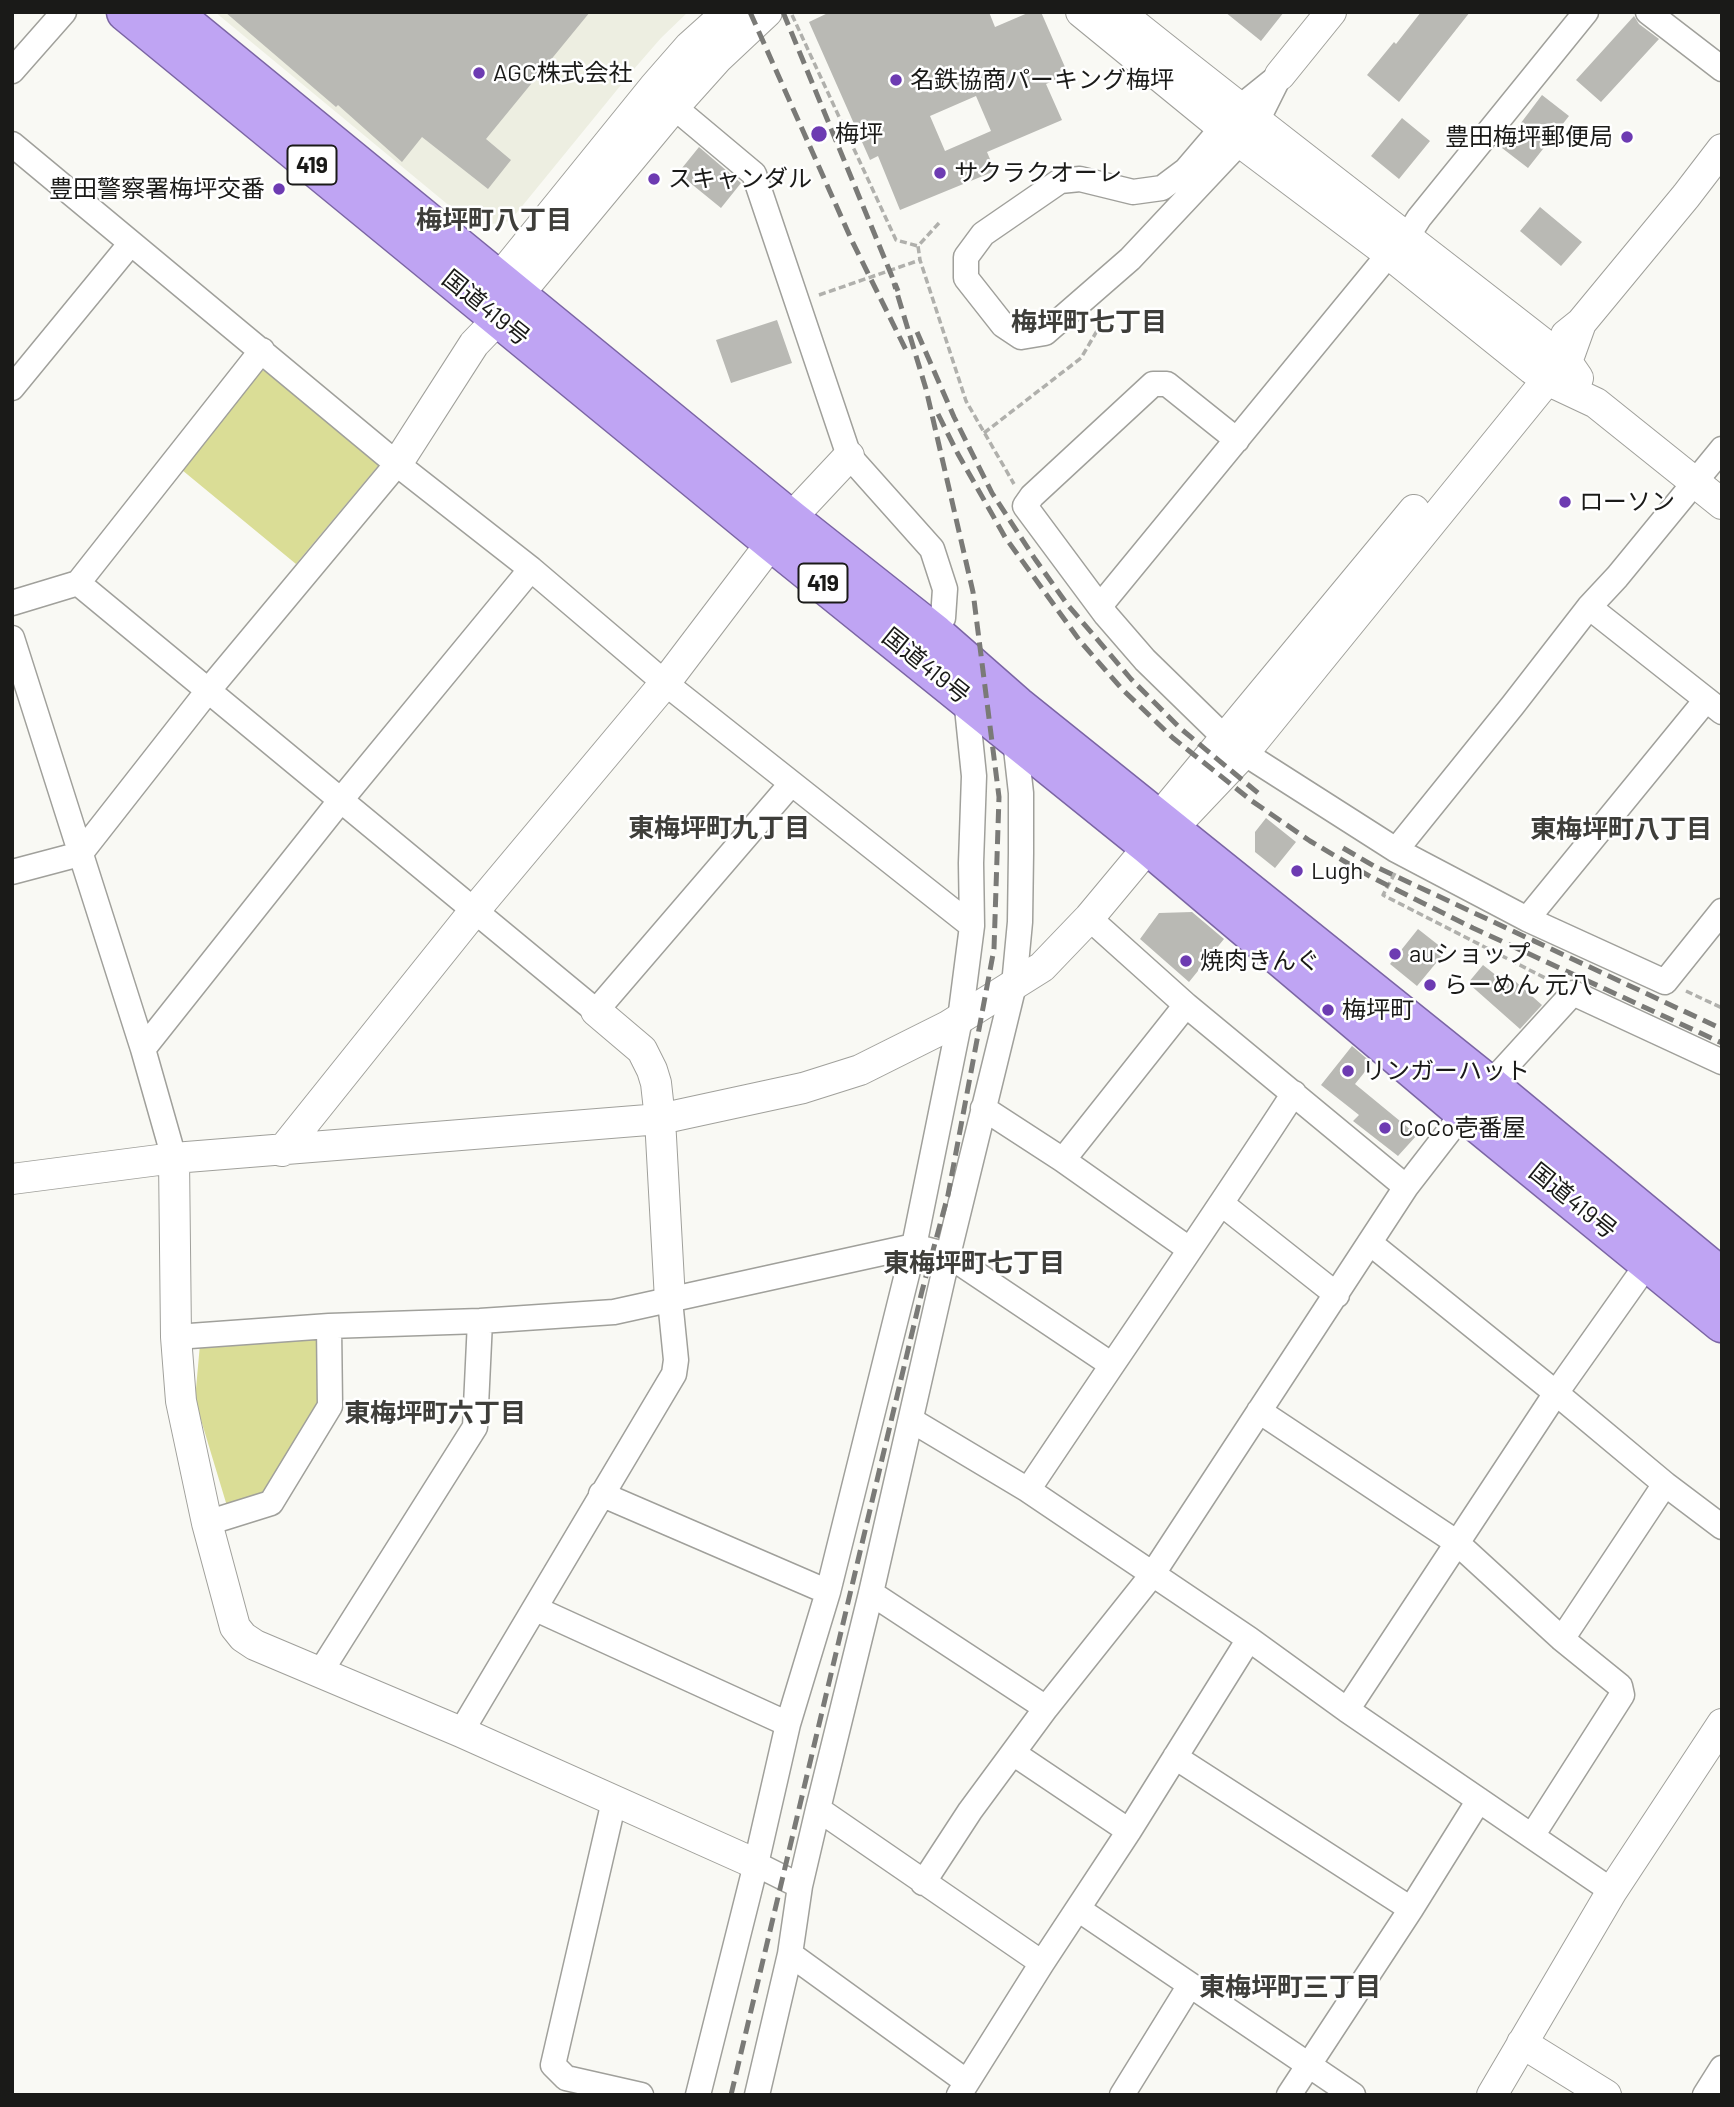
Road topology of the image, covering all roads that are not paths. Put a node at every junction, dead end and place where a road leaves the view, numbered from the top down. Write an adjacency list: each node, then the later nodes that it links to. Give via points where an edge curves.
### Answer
1 (64, 12): 12 (street)
2 (126, 12): 20 (highway, 国道419号 / 419)
3 (171, 12): 20 (highway, 国道419号 / 419)
4 (1081, 12): 15 (street)
5 (1119, 12): 15 (street)
6 (1331, 12): 13 (street)
7 (1586, 12): 19 (street)
8 (1648, 12): 11 (street)
9 (727, 13): 20 (street, via 654,87)
10 (779, 13): 14 (street, via 718,58)
11 (1722, 69)
12 (12, 71)
13 (1280, 75): 15 (street)
14 (674, 107): 20 (street); 26 (street, via 754,174)
15 (1240, 124): 15 (street, via 1130,258 1045,333 1021,337 1003,325 966,278 966,257 983,234 1060,181 1080,179 1133,192 1162,188); 19 (street)
16 (12, 144): 18 (street)
17 (1722, 149): 22 (street)
18 (131, 243): 21 (street); 23 (street)
19 (1399, 245): 22 (street); 24 (street)
20 (493, 308): 27 (street); 30 (highway, 国道419号 / 419)
21 (262, 350): 27 (street); 32 (street)
22 (1549, 365): 28 (street); 43 (street)
23 (12, 388)
24 (1237, 440): 34 (street); 34 (street, via 1167,384 1153,384 1032,496 1025,506)
25 (1722, 449): 28 (street)
26 (849, 456): 30 (street); 36 (street, via 932,549 945,589 943,618)
27 (397, 464): 31 (street); 39 (street)
28 (1695, 483): 29 (street); 35 (street)
29 (1722, 504)
30 (781, 531): 36 (highway, 国道419号 / 419); 38 (street); 40 (highway, 国道419号 / 419)
31 (531, 569): 38 (street); 45 (street)
32 (78, 583): 33 (street); 39 (street)
33 (12, 603)
34 (1100, 606): 43 (street, via 1145,660)
35 (1589, 607): 41 (street); 47 (street)
36 (935, 634): 46 (highway, 国道419号 / 419)
37 (12, 638): 48 (street)
38 (665, 683): 44 (street); 50 (street)
39 (207, 692): 45 (street); 48 (street)
40 (966, 698): 42 (highway, 国道419号 / 419); 54 (street, via 974,776)
41 (1714, 706): 53 (street)
42 (1015, 740): 46 (highway, 国道419号 / 419); 55 (street, via 1021,853)
43 (1234, 745): 46 (street); 47 (street)
44 (791, 785): 54 (street); 57 (street)
45 (340, 801): 50 (street); 59 (street)
46 (1159, 832): 52 (street); 62 (highway, 国道419号 / 419)
47 (1396, 850): 53 (street)
48 (80, 854): 49 (street); 59 (street)
49 (12, 872)
50 (475, 910): 57 (street); 65 (street)
51 (1722, 911): 53 (street, via 1665,982)
52 (1089, 918): 55 (street, via 1042,967); 56 (street)
53 (1527, 919)
54 (972, 926): 58 (street)
55 (1014, 985): 58 (street); 63 (street)
56 (1186, 1005): 61 (street); 67 (street)
57 (596, 1011): 64 (street, via 642,1050 656,1083)
58 (960, 1019): 64 (street, via 860,1070 803,1088); 72 (street)
59 (143, 1049): 66 (street)
60 (1722, 1062): 62 (street, via 1573,993)
61 (1294, 1093): 69 (street); 70 (street)
62 (1477, 1098): 69 (street); 75 (highway, 国道419号 / 419); 76 (highway, 国道419号 / 419)
63 (983, 1108): 67 (street); 74 (street)
64 (660, 1119): 65 (street); 78 (street)
65 (282, 1151): 66 (street)
66 (174, 1158): 68 (street); 82 (street)
67 (1063, 1160): 73 (street)
68 (12, 1179)
69 (1406, 1187): 71 (street)
70 (1222, 1205): 73 (street); 77 (street)
71 (1370, 1243): 77 (street); 84 (street)
72 (914, 1246): 74 (street); 78 (street); 94 (street)
73 (1189, 1249): 83 (street)
74 (948, 1255): 83 (street); 86 (street)
75 (1648, 1263): 80 (highway, 国道419号 / 419); 84 (street)
76 (1722, 1278)
77 (1337, 1295): 85 (street)
78 (670, 1300): 79 (street, via 614,1312); 89 (street, via 674,1374)
79 (480, 1321): 81 (street); 99 (street, via 475,1427)
80 (1722, 1323)
81 (329, 1326): 82 (street); 90 (street, via 330,1406 271,1503)
82 (177, 1337): 90 (street, via 181,1401)
83 (1112, 1364): 88 (street)
84 (1556, 1393): 87 (street); 92 (street)
85 (1259, 1410): 92 (street); 93 (street)
86 (911, 1420): 88 (street); 95 (street)
87 (1665, 1484): 91 (street); 98 (street)
88 (1028, 1490): 93 (street)
89 (601, 1494): 94 (street); 96 (street)
90 (207, 1523): 99 (street, via 235,1627 256,1644)
91 (1722, 1527)
92 (1456, 1542): 98 (street); 101 (street)
93 (1152, 1575): 97 (street); 100 (street)
94 (828, 1592): 102 (street)
95 (872, 1593): 100 (street); 109 (street)
96 (536, 1609): 102 (street); 104 (street)
97 (1249, 1639): 101 (street); 106 (street)
98 (1562, 1639): 111 (street, via 1620,1686 1622,1695)
99 (321, 1671): 104 (street)
100 (1046, 1708): 105 (street)
101 (1347, 1710): 107 (street)
102 (789, 1724): 112 (street)
103 (1722, 1724): 115 (street)
104 (461, 1732): 108 (street)
105 (1013, 1753): 110 (street); 113 (street)
106 (1175, 1757): 110 (street); 117 (street)
107 (1479, 1800): 111 (street); 117 (street)
108 (614, 1801): 112 (street); 125 (street, via 553,2066 566,2078)
109 (818, 1809): 113 (street); 114 (street)
110 (1129, 1831): 116 (street)
111 (1532, 1836): 115 (street)
112 (757, 1864): 114 (street); 126 (street)
113 (923, 1883): 119 (street)
114 (800, 1886): 118 (street)
115 (1612, 1891): 121 (street)
116 (1078, 1909): 119 (street); 120 (street)
117 (1411, 1909): 122 (street)
118 (790, 1954): 124 (street); 127 (street)
119 (1042, 1963): 124 (street)
120 (1190, 1985): 122 (street); 128 (street)
121 (1522, 2043): 131 (street); 132 (street)
122 (1308, 2064): 129 (street); 130 (street)
123 (1722, 2068): 133 (street)
124 (963, 2088)
125 (641, 2095)
126 (698, 2095)
127 (757, 2095)
128 (1122, 2095)
129 (1289, 2095)
130 (1353, 2095)
131 (1492, 2095)
132 (1606, 2095)
133 (1705, 2095)

